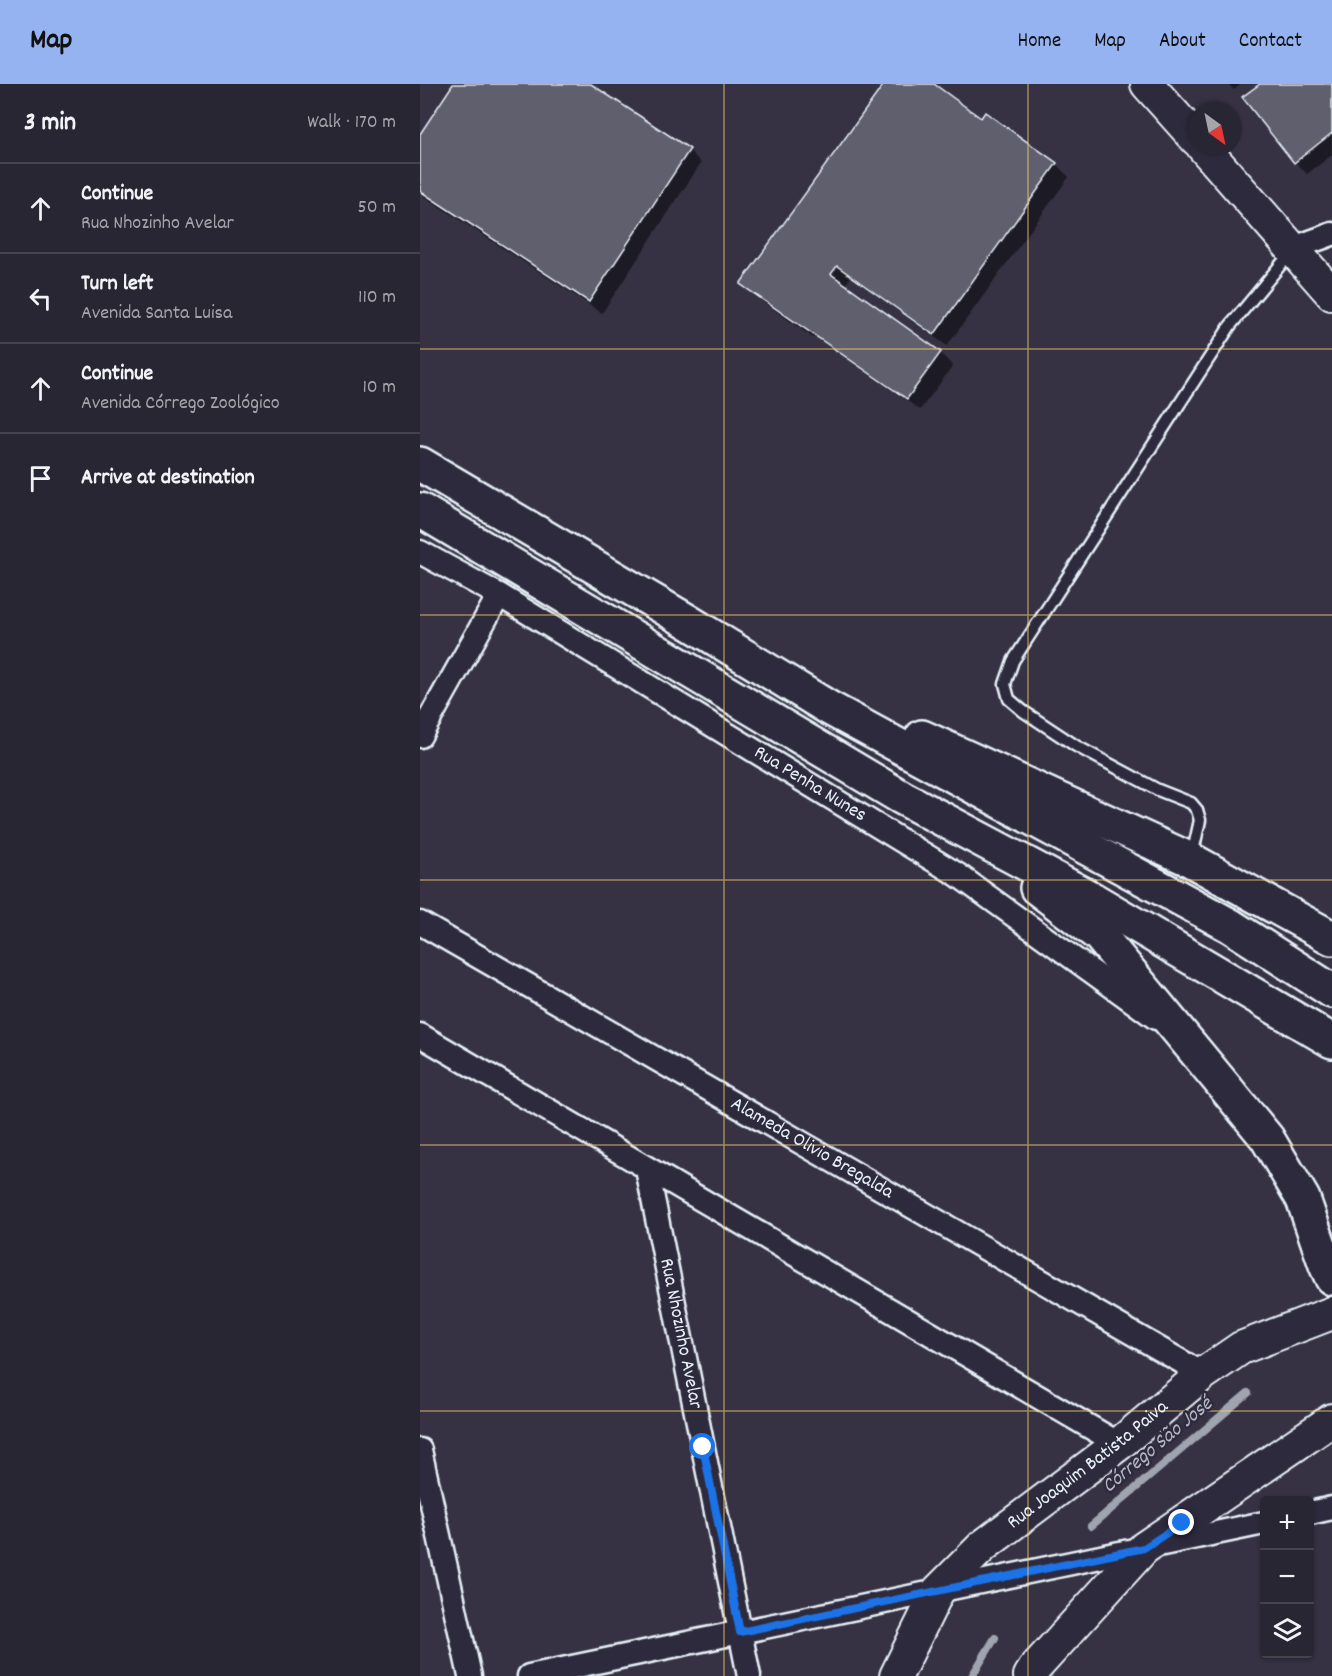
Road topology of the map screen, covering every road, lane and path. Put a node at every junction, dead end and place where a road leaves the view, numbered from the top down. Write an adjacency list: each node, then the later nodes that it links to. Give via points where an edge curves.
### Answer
1 (1147, 84): 2 (main road)
2 (1188, 130)
3 (1211, 156): 5 (main road)
4 (1332, 234): 5 (street)
5 (1294, 248): 6 (main road); 14 (lane, via 1230,326 1013,661 1005,684 1009,699 1076,746 1158,790 1191,803 1200,820)
6 (1332, 294)
7 (420, 464): 11 (highway)
8 (420, 510): 13 (highway)
9 (420, 552): 10 (street, Rua Penha Nunes)
10 (499, 596): 12 (street); 19 (street, Rua Penha Nunes, via 958,875)
11 (829, 708): 14 (highway, via 933,740); 17 (highway, via 1231,926)
12 (420, 736)
13 (901, 797): 19 (highway, via 1037,888 1100,936); 20 (highway, via 1087,896)
14 (1191, 860): 16 (highway)
15 (420, 923): 24 (street, Alameda Olivio Bregalda)
16 (1332, 938)
17 (1332, 991)
18 (420, 1035): 21 (street)
19 (1185, 1039): 22 (highway, via 1267,1138 1303,1199)
20 (1332, 1041)
21 (647, 1169): 26 (street); 33 (street, Rua Nhozinho Avelar)
22 (1332, 1278)
23 (1332, 1312): 24 (main road, Rua Joaquim Batista Paiva, via 1241,1348)
24 (1203, 1374): 26 (main road, Rua Joaquim Batista Paiva)
25 (1332, 1420): 31 (main road)
26 (1119, 1444): 32 (main road, Rua Joaquim Batista Paiva, via 983,1546)
27 (420, 1449): 34 (street)
28 (1332, 1508): 29 (street)
29 (1314, 1512)
30 (1260, 1523): 31 (street)
31 (1144, 1548): 32 (street); 38 (main road)
32 (938, 1591): 33 (street); 37 (main road, Rua Joaquim Batista Paiva)
33 (740, 1632): 35 (street); 36 (street, Rua Nhozinho Avelar)
34 (470, 1676)
35 (529, 1676)
36 (749, 1676)
37 (896, 1676)
38 (1030, 1676)

